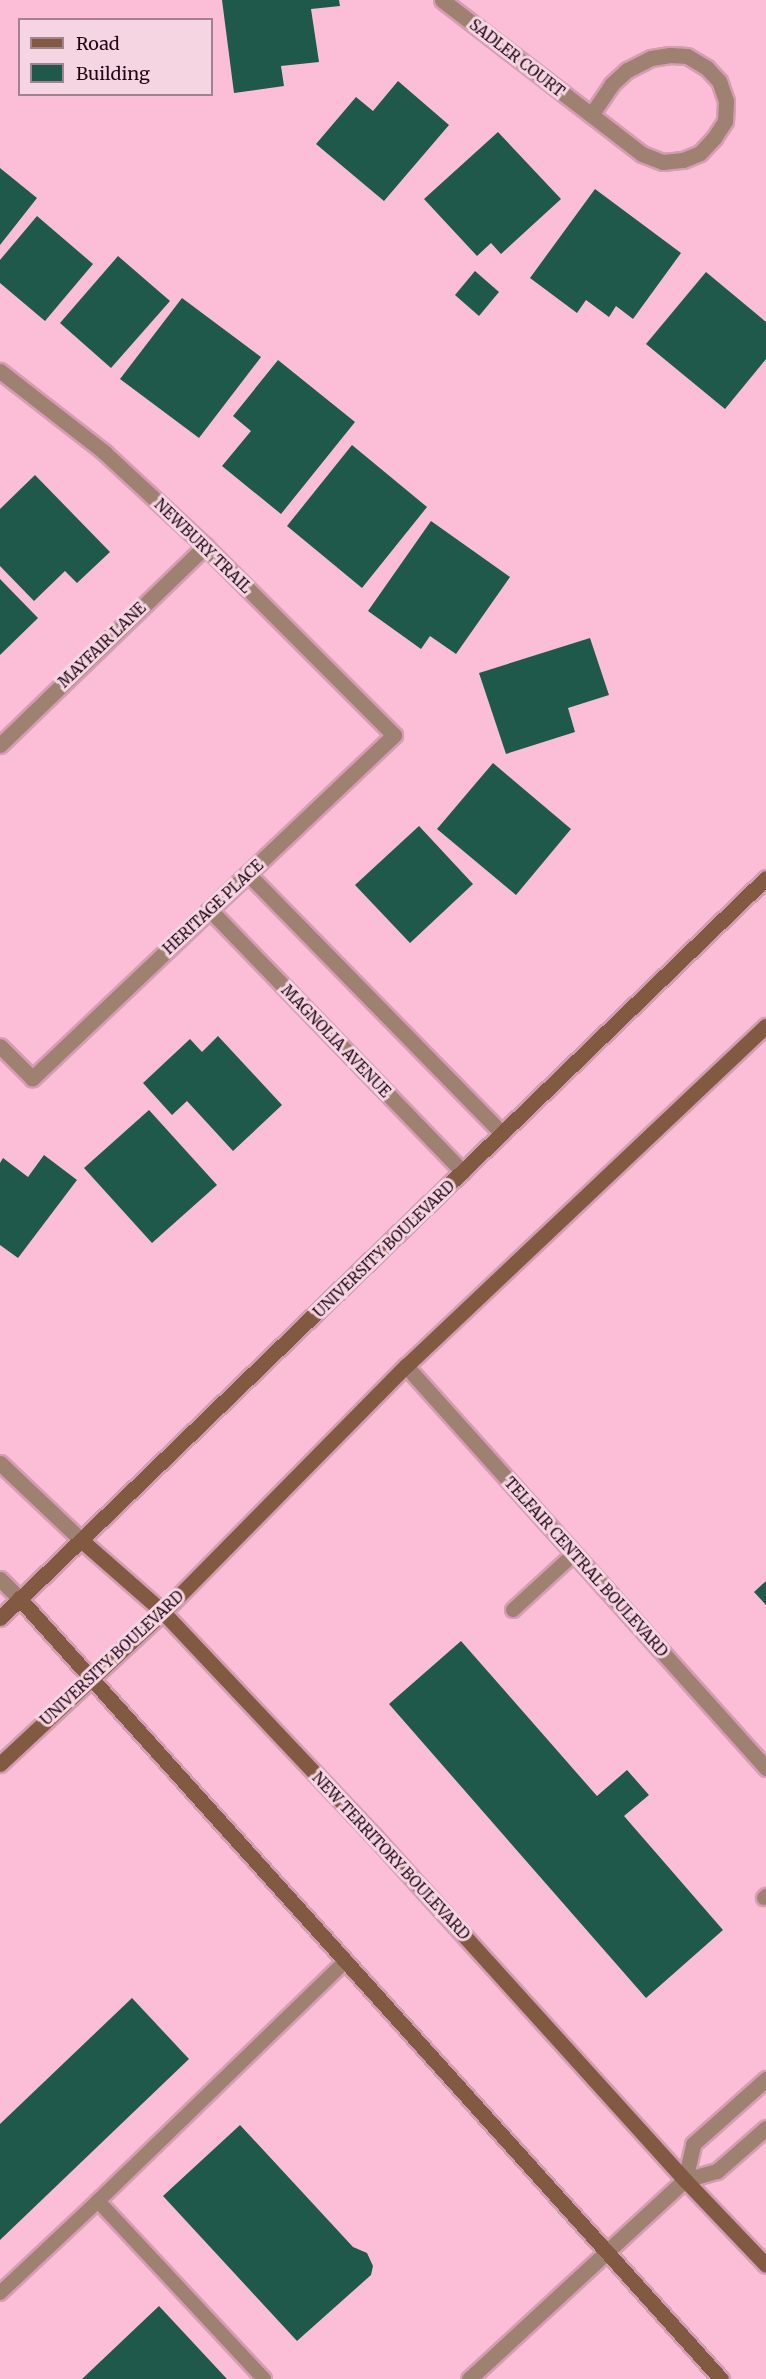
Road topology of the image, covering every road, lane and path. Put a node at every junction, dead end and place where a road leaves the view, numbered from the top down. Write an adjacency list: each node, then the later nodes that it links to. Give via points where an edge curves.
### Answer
1 (442, 0): 2 (street, SADLER COURT)
2 (591, 115): 2 (street, SADLER COURT, via 627,70 651,58 670,55 687,56 707,68 719,81 726,101 724,121 714,138 699,153 683,160 663,162 642,154)
3 (0, 371): 4 (street, NEWBURY TRAIL, via 104,452)
4 (205, 546): 5 (street, NEWBURY TRAIL); 6 (street, MAYFAIR LANE)
5 (394, 735): 7 (street, HERITAGE PLACE)
6 (0, 745)
7 (248, 874): 9 (street, HERITAGE PLACE); 12 (street)
8 (766, 878): 12 (main road, UNIVERSITY BOULEVARD)
9 (210, 910): 11 (street, HERITAGE PLACE, via 32,1078); 13 (street, MAGNOLIA AVENUE)
10 (766, 1026): 14 (main road, UNIVERSITY BOULEVARD)
11 (0, 1046)
12 (502, 1133): 13 (main road, UNIVERSITY BOULEVARD)
13 (463, 1172): 16 (main road, UNIVERSITY BOULEVARD)
14 (406, 1366): 17 (street, TELFAIR CENTRAL BOULEVARD); 21 (main road, UNIVERSITY BOULEVARD)
15 (0, 1463): 16 (street, NEW TERRITORY BOULEVARD)
16 (81, 1540): 19 (main road, UNIVERSITY BOULEVARD); 21 (main road, NEW TERRITORY BOULEVARD)
17 (574, 1554): 20 (lane); 25 (street, TELFAIR CENTRAL BOULEVARD)
18 (0, 1579): 19 (street)
19 (19, 1598): 22 (main road, UNIVERSITY BOULEVARD); 23 (main road)
20 (513, 1610)
21 (163, 1612): 23 (main road, UNIVERSITY BOULEVARD); 29 (main road, NEW TERRITORY BOULEVARD, via 375,1838)
22 (0, 1618)
23 (91, 1676): 24 (main road, UNIVERSITY BOULEVARD); 26 (main road)
24 (0, 1764)
25 (766, 1768)
26 (346, 1961): 30 (lane); 31 (main road)
27 (766, 2079): 29 (street, via 693,2144)
28 (766, 2128): 29 (street, via 717,2171)
29 (685, 2180): 31 (street); 32 (main road, NEW TERRITORY BOULEVARD)
30 (98, 2201): 33 (lane); 34 (lane)
31 (607, 2253): 35 (street); 36 (main road)
32 (766, 2265)
33 (0, 2293)
34 (264, 2379)
35 (469, 2379)
36 (721, 2379)

